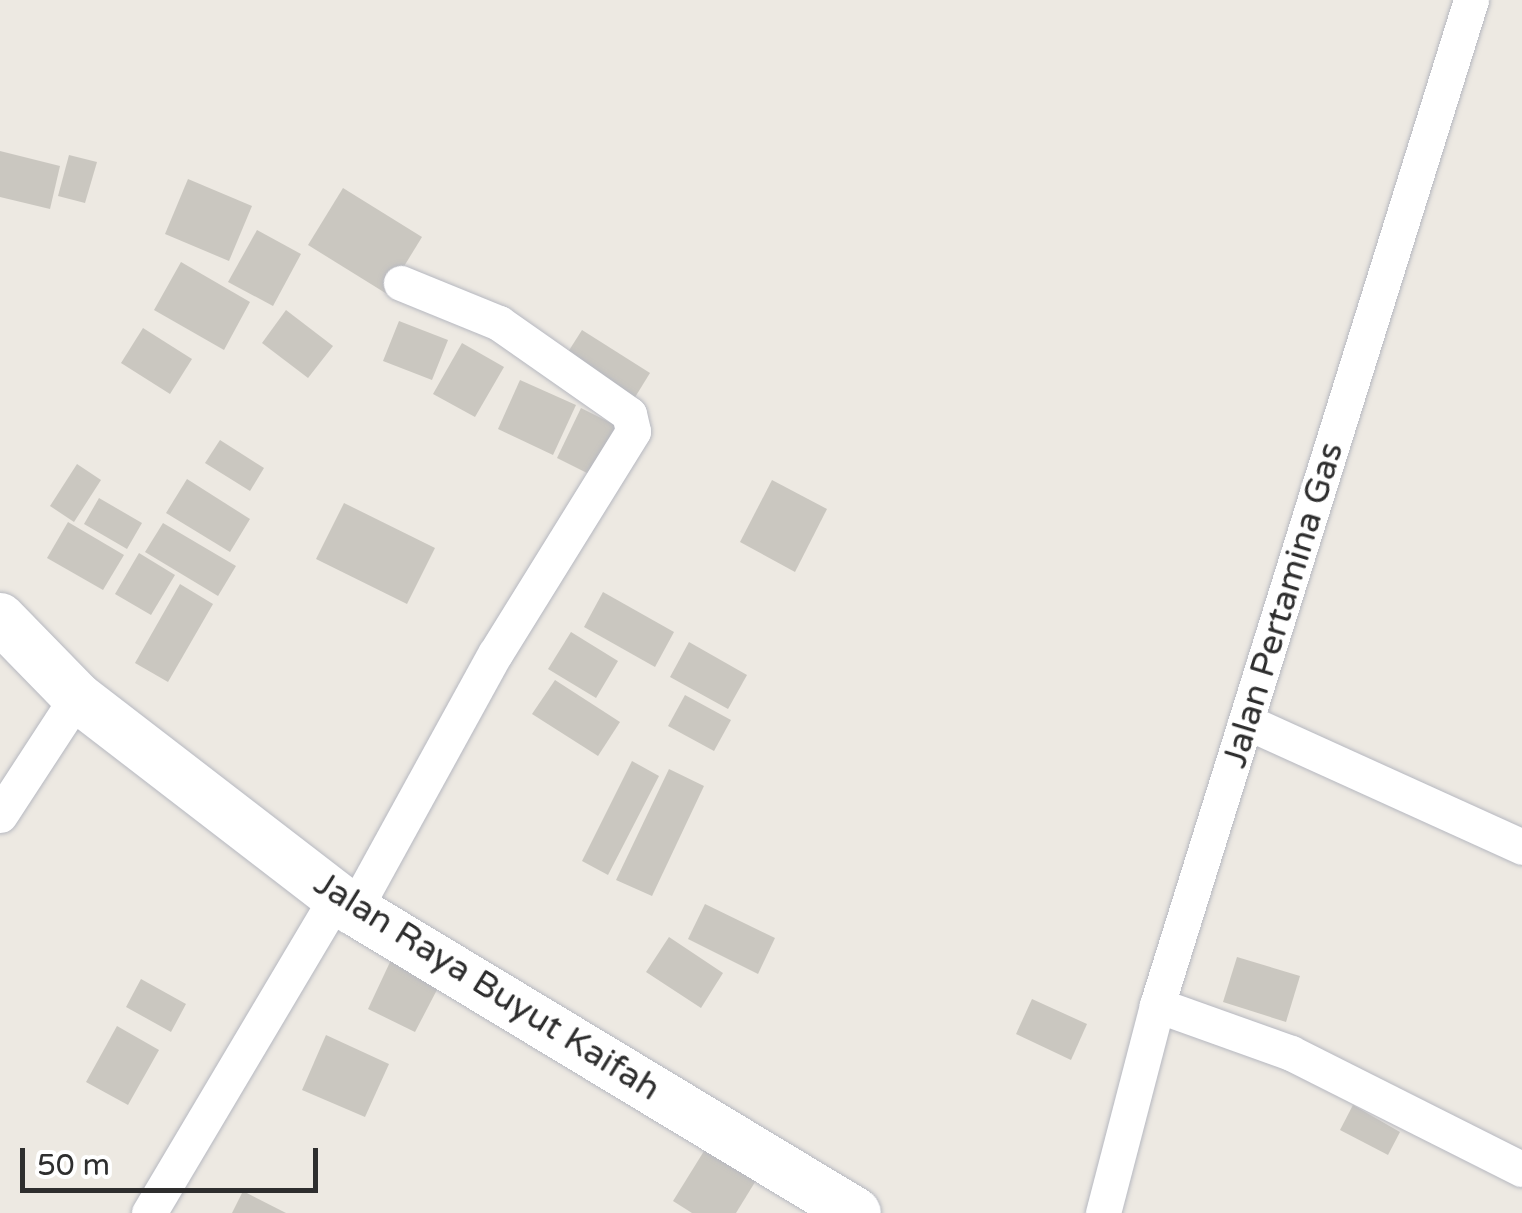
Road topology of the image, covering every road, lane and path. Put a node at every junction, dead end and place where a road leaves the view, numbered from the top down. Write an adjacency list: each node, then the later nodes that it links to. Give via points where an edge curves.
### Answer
1 (1471, 0): 5 (street, Jalan Pertamina Gas)
2 (401, 284): 8 (street, via 499,323 629,414 633,432)
3 (0, 618): 4 (street, Jalan Raya Buyut Kaifah)
4 (77, 697): 6 (street); 8 (street, Jalan Raya Buyut Kaifah)
5 (1247, 722): 7 (street); 9 (street, Jalan Pertamina Gas)
6 (0, 815)
7 (1522, 848)
8 (346, 903): 11 (street); 12 (street, Jalan Raya Buyut Kaifah)
9 (1157, 1005): 10 (street, via 1307,1060); 13 (street, Jalan Pertamina Gas)
10 (1522, 1169)
11 (149, 1213)
12 (856, 1213)
13 (1103, 1213)

